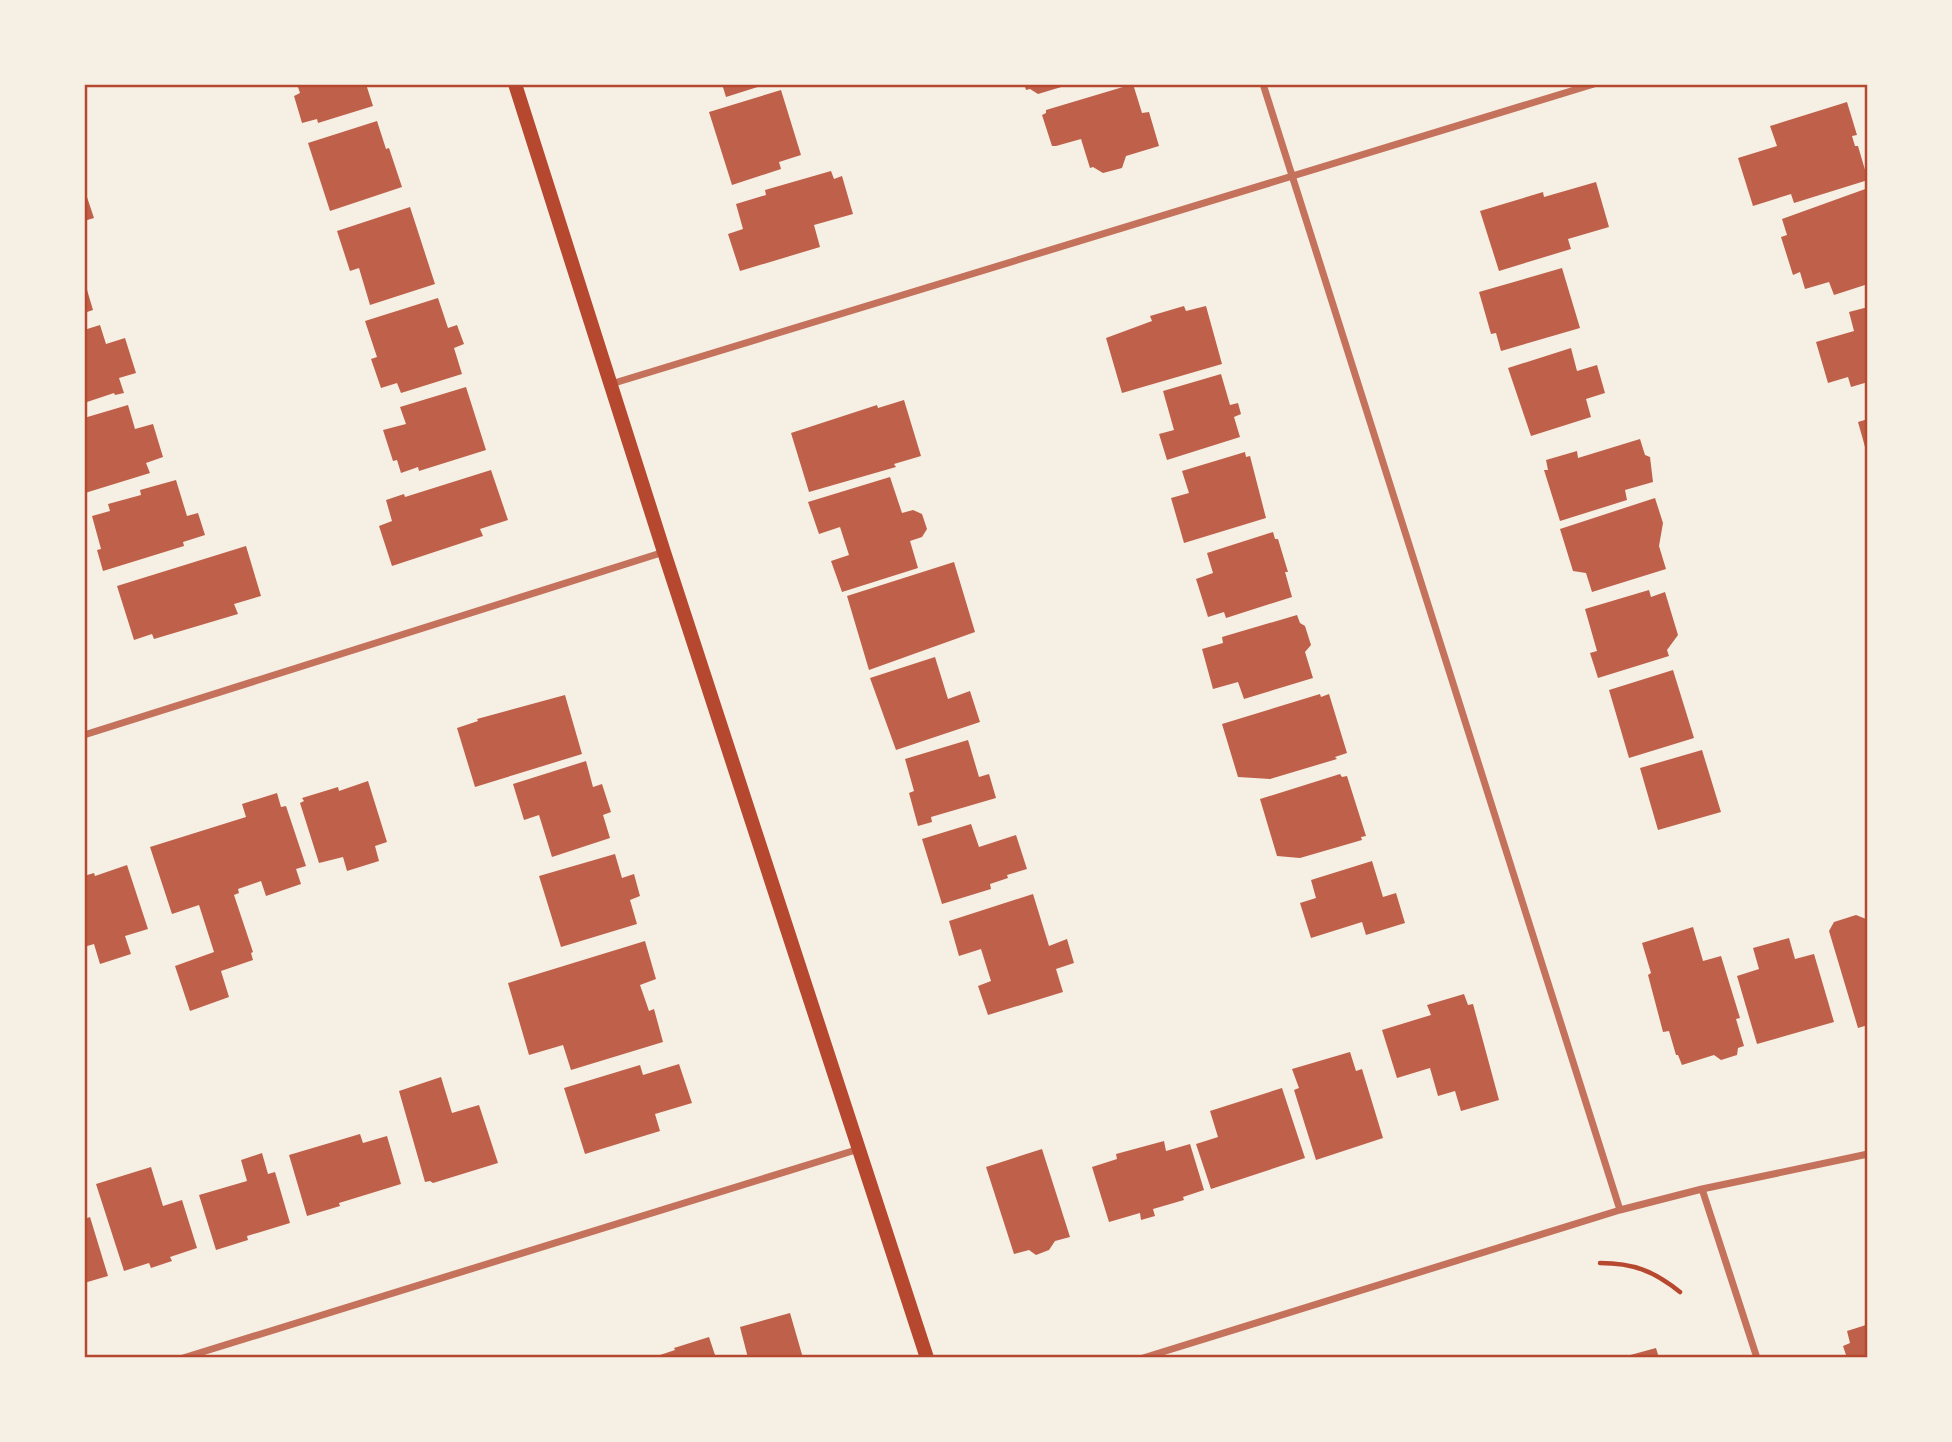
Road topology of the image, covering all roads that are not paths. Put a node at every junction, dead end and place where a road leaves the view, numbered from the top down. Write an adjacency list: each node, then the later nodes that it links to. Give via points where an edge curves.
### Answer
1 (515, 84): 5 (main road)
2 (1263, 84): 4 (street)
3 (1594, 84): 4 (street)
4 (1292, 177): 5 (street); 11 (street)
5 (611, 384): 6 (main road)
6 (664, 552): 7 (street); 8 (main road)
7 (84, 735)
8 (859, 1149): 12 (street); 13 (main road)
9 (1868, 1154): 10 (street)
10 (1702, 1189): 11 (street); 15 (street)
11 (1620, 1210): 14 (street)
12 (183, 1358)
13 (927, 1358)
14 (1143, 1358)
15 (1757, 1358)

